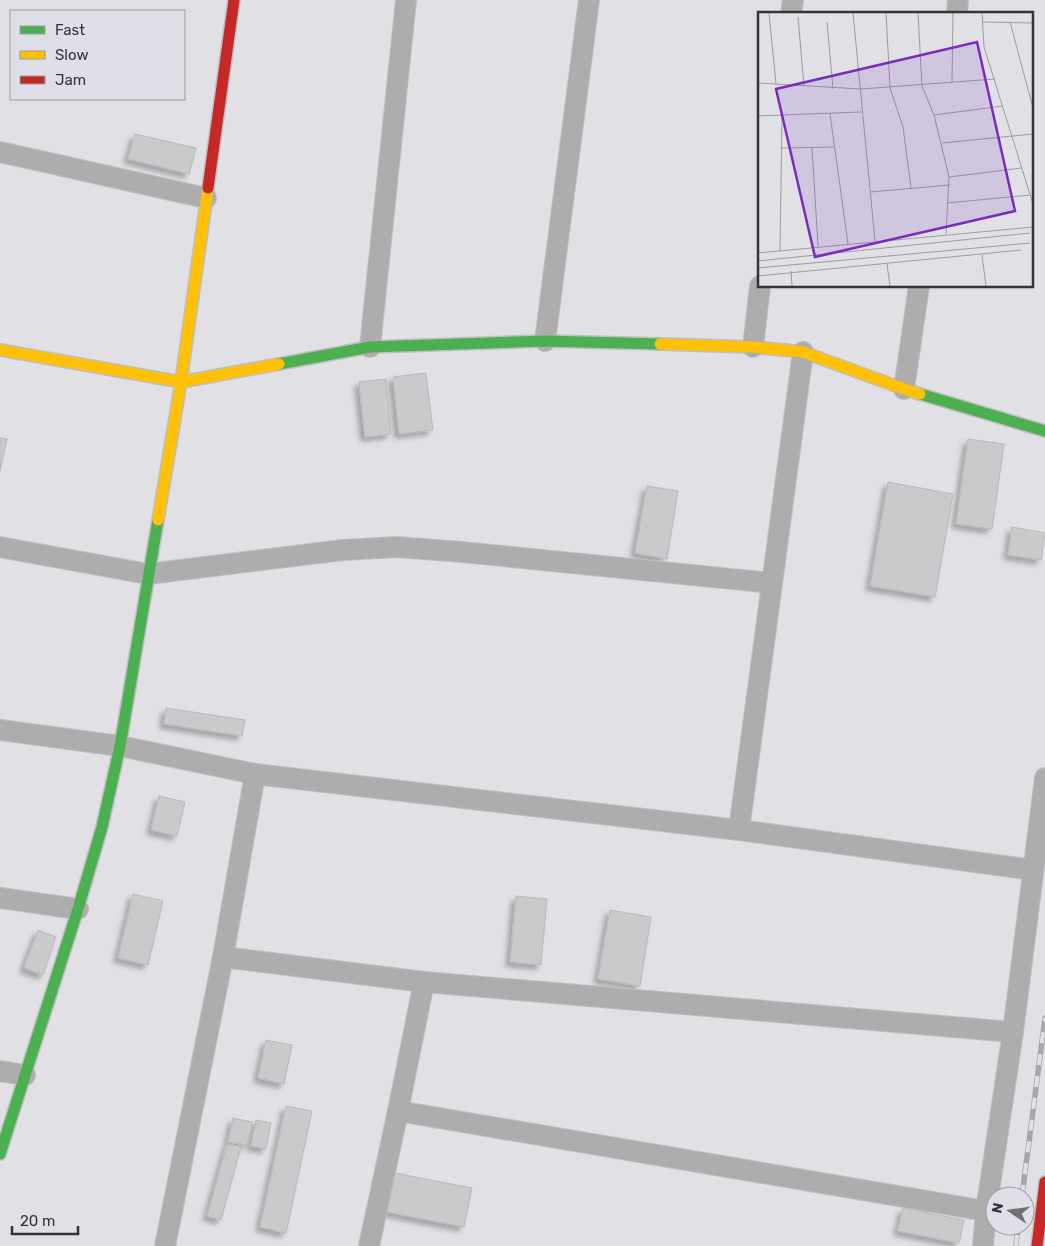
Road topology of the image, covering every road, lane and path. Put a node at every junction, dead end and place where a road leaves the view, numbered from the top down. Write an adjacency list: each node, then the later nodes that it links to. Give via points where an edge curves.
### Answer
1 (234, 0): 5 (main road)
2 (406, 0): 9 (street)
3 (589, 0): 8 (street)
4 (0, 152): 5 (street)
5 (206, 198): 13 (main road)
6 (760, 288): 10 (street)
7 (918, 288): 14 (street)
8 (545, 341): 9 (main road); 10 (main road)
9 (370, 347): 13 (main road)
10 (753, 347): 12 (main road)
11 (0, 350): 13 (main road)
12 (803, 352): 14 (main road); 18 (street)
13 (181, 382): 17 (main road)
14 (904, 389): 15 (main road)
15 (1045, 431)
16 (0, 547): 17 (street)
17 (148, 574): 18 (street, via 343,550 397,547); 20 (main road)
18 (772, 583): 23 (street)
19 (0, 730): 20 (street)
20 (120, 746): 21 (street); 26 (main road, via 102,827)
21 (255, 774): 23 (street); 27 (street)
22 (1045, 778): 24 (street)
23 (739, 830): 24 (street)
24 (1033, 870): 29 (street)
25 (0, 898): 26 (street)
26 (78, 909): 31 (main road)
27 (223, 957): 28 (street); 38 (street)
28 (424, 982): 29 (street); 32 (street)
29 (1013, 1032): 35 (street)
30 (0, 1071): 31 (street)
31 (25, 1075): 33 (main road)
32 (398, 1112): 36 (street); 39 (street)
33 (0, 1154)
34 (1045, 1182): 41 (main road)
35 (990, 1186)
36 (985, 1211)
37 (985, 1223): 40 (street)
38 (169, 1245)
39 (369, 1246)
40 (983, 1246)
41 (1037, 1246)

